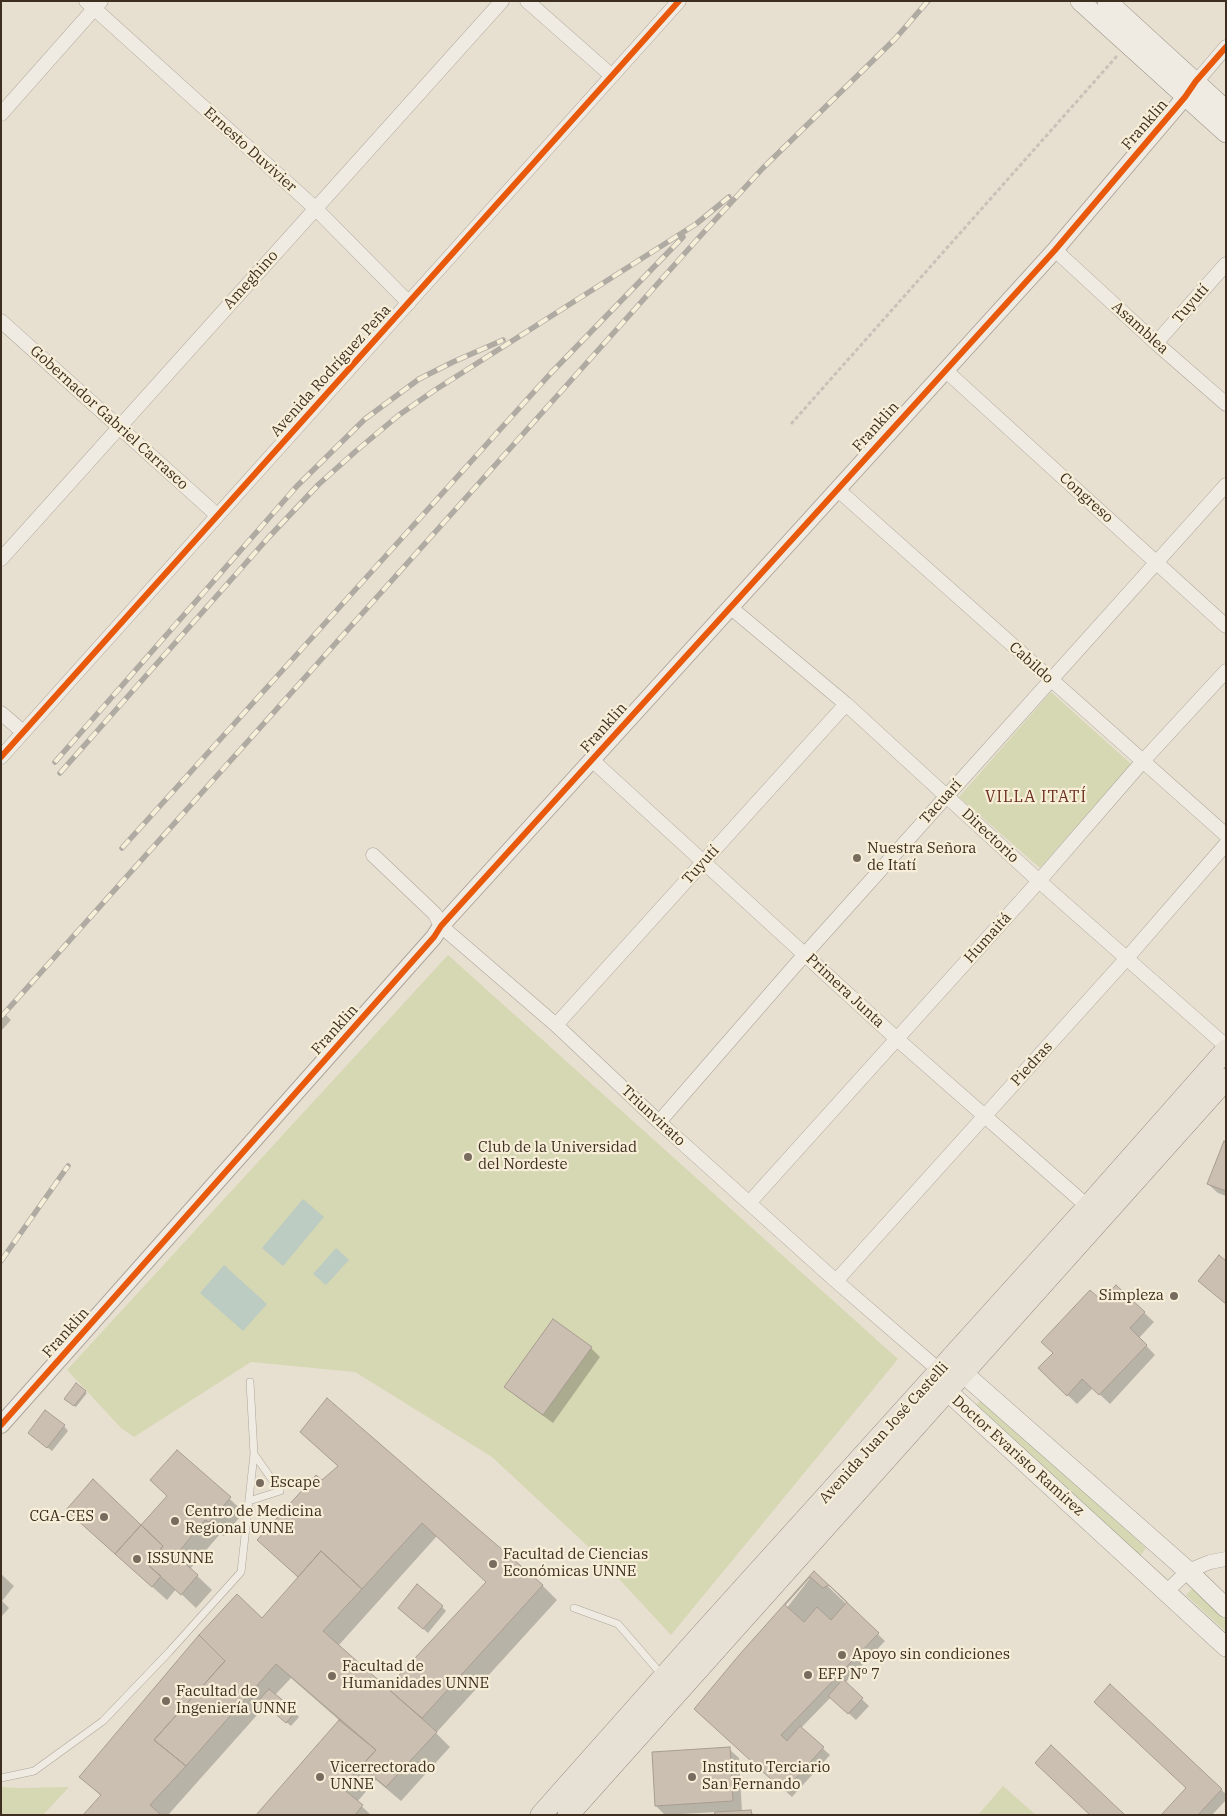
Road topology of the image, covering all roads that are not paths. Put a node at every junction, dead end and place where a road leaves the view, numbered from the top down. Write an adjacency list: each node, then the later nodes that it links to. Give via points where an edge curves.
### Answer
1 (502, 1): 14 (street, Ameghino)
2 (527, 1): 8 (street)
3 (679, 1): 8 (street, Avenida Rodríguez Peña)
4 (1080, 1): 10 (main road)
5 (1107, 1): 9 (main road)
6 (94, 4): 12 (street); 14 (street, Ernesto Duvivier)
7 (1226, 47): 9 (street, Franklin)
8 (612, 76): 17 (street, Avenida Rodríguez Peña)
9 (1196, 81): 10 (street, Franklin); 11 (main road)
10 (1185, 97): 13 (main road); 15 (street, Franklin)
11 (1226, 110)
12 (1, 114)
13 (1226, 133)
14 (315, 208): 17 (street, Ernesto Duvivier); 22 (street, Ameghino)
15 (1055, 250): 19 (street, Asamblea); 20 (street, Franklin)
16 (1226, 264): 19 (street, Tuyutí)
17 (409, 303): 25 (street, Avenida Rodríguez Peña)
18 (1, 321): 22 (street, Gobernador Gabriel Carrasco)
19 (1156, 344): 21 (street, Asamblea)
20 (945, 370): 24 (street, Franklin); 27 (street, Congreso)
21 (1226, 404)
22 (119, 428): 25 (street, Gobernador Gabriel Carrasco); 26 (street, Ameghino)
23 (1226, 485): 27 (street, Tacuarí)
24 (837, 489): 28 (street, Franklin); 31 (street, Cabildo)
25 (217, 515): 34 (street, Avenida Rodríguez Peña)
26 (1, 560)
27 (1157, 562): 29 (street, Congreso); 31 (street, Tacuarí)
28 (730, 606): 32 (street, Directorio); 36 (street, Franklin)
29 (1226, 626)
30 (1226, 671): 37 (street, Humaitá)
31 (1050, 680): 37 (street, Cabildo); 38 (street, Tacuarí)
32 (846, 704): 38 (street, Directorio); 42 (street, Tuyutí)
33 (1, 713): 34 (street)
34 (23, 732): 35 (street, Avenida Rodríguez Peña)
35 (1, 757)
36 (592, 760): 42 (street, Primera Junta); 44 (street, Franklin)
37 (1143, 761): 39 (street, Cabildo); 43 (street, Humaitá)
38 (947, 796): 43 (street, Directorio); 45 (street, Tacuarí)
39 (1226, 836)
40 (1226, 844): 46 (street, Piedras)
41 (372, 855): 44 (street, Triunvirato, via 435,914)
42 (703, 862): 45 (street, Primera Junta); 47 (street, Tuyutí)
43 (1040, 881): 46 (street, Directorio); 48 (street, Humaitá)
44 (441, 926): 47 (street, Triunvirato); 59 (street, Franklin)
45 (806, 954): 48 (street, Primera Junta); 52 (street, Tacuarí)
46 (1127, 958): 49 (street, Directorio); 51 (street, Piedras)
47 (556, 1025): 52 (street, Triunvirato)
48 (897, 1038): 51 (street, Primera Junta); 53 (street, Humaitá)
49 (1226, 1048): 54 (main road, Avenida Juan José Castelli)
50 (1226, 1078): 54 (main road, Avenida Juan José Castelli)
51 (986, 1115): 54 (street, Primera Junta); 55 (street, Piedras)
52 (659, 1122): 53 (street, Triunvirato)
53 (749, 1203): 55 (street, Triunvirato)
54 (1095, 1213): 56 (main road, Avenida Juan José Castelli); 57 (main road, Avenida Juan José Castelli)
55 (836, 1281): 57 (street, Triunvirato)
56 (963, 1373): 57 (main road, Avenida Juan José Castelli); 63 (main road, Doctor Evaristo Ramírez)
57 (943, 1381): 64 (main road, Doctor Evaristo Ramírez); 68 (main road, Avenida Juan José Castelli); 71 (main road, Avenida Juan José Castelli)
58 (250, 1382): 60 (lane)
59 (1, 1425)
60 (254, 1454): 61 (lane); 61 (lane, via 280,1491)
61 (249, 1501): 69 (lane, via 241,1572 103,1721 34,1771)
62 (1226, 1559): 63 (street)
63 (1188, 1571): 64 (street); 66 (main road, Doctor Evaristo Ramírez)
64 (1167, 1592): 67 (main road, Doctor Evaristo Ramírez)
65 (574, 1608): 68 (lane, via 618,1624)
66 (1226, 1608)
67 (1226, 1646)
68 (664, 1677): 70 (main road, Avenida Juan José Castelli)
69 (1, 1778)
70 (541, 1815)
71 (568, 1815)

